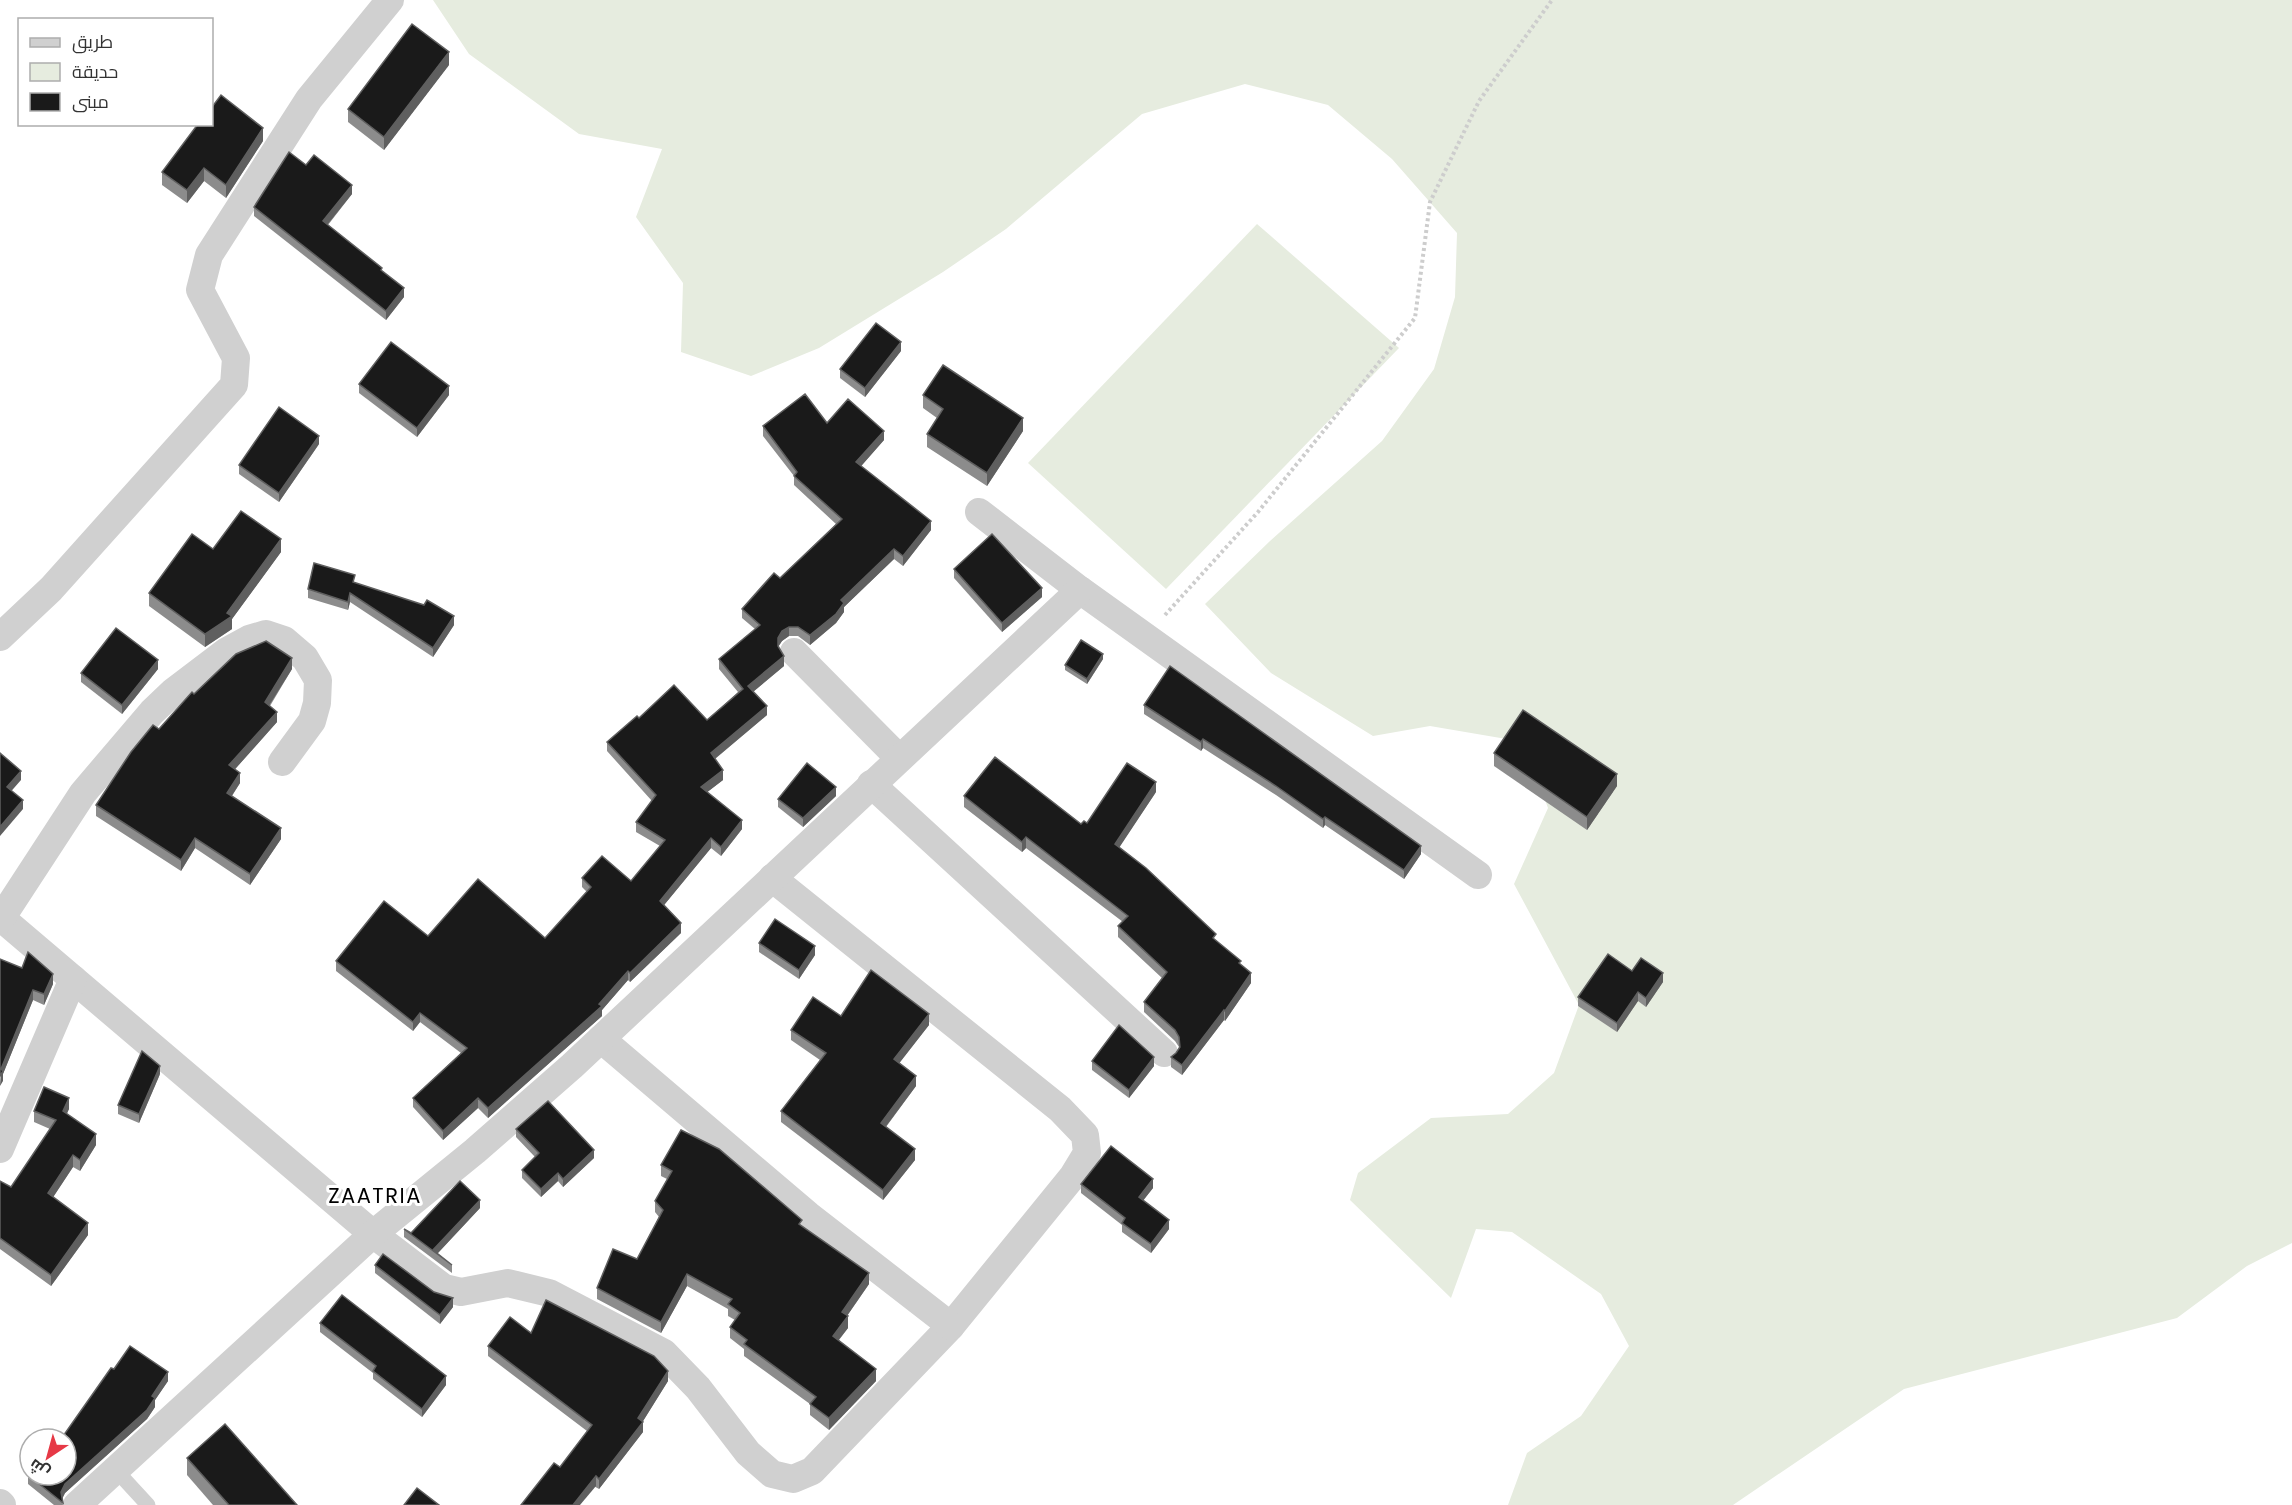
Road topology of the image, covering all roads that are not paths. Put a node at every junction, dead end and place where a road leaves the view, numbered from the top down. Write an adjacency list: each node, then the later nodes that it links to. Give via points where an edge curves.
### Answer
1 (390, 0): 4 (street, via 309,99 209,255 200,290 236,358 234,385 51,589)
2 (979, 512): 3 (street)
3 (1080, 590): 6 (street); 9 (street)
4 (0, 637)
5 (794, 652): 6 (street)
6 (899, 758): 8 (street)
7 (282, 762): 11 (street, via 312,721 318,680 305,658 284,640 266,634 227,651 152,712 83,793)
8 (871, 784): 10 (street); 14 (street)
9 (1478, 875)
10 (772, 878): 13 (street); 17 (street, via 1060,1109 1085,1135 1087,1153 1073,1176)
11 (0, 919): 12 (street)
12 (73, 979): 15 (street); 16 (street)
13 (600, 1039): 16 (street, via 475,1151); 17 (street, via 808,1215)
14 (1164, 1053)
15 (0, 1149)
16 (373, 1234): 17 (street, via 444,1288 461,1292 508,1283 549,1293 664,1353 698,1388 748,1453 772,1474 793,1479 812,1471); 18 (street)
17 (951, 1326)
18 (114, 1468): 19 (street); 20 (lane)
19 (77, 1505)
20 (148, 1505)

